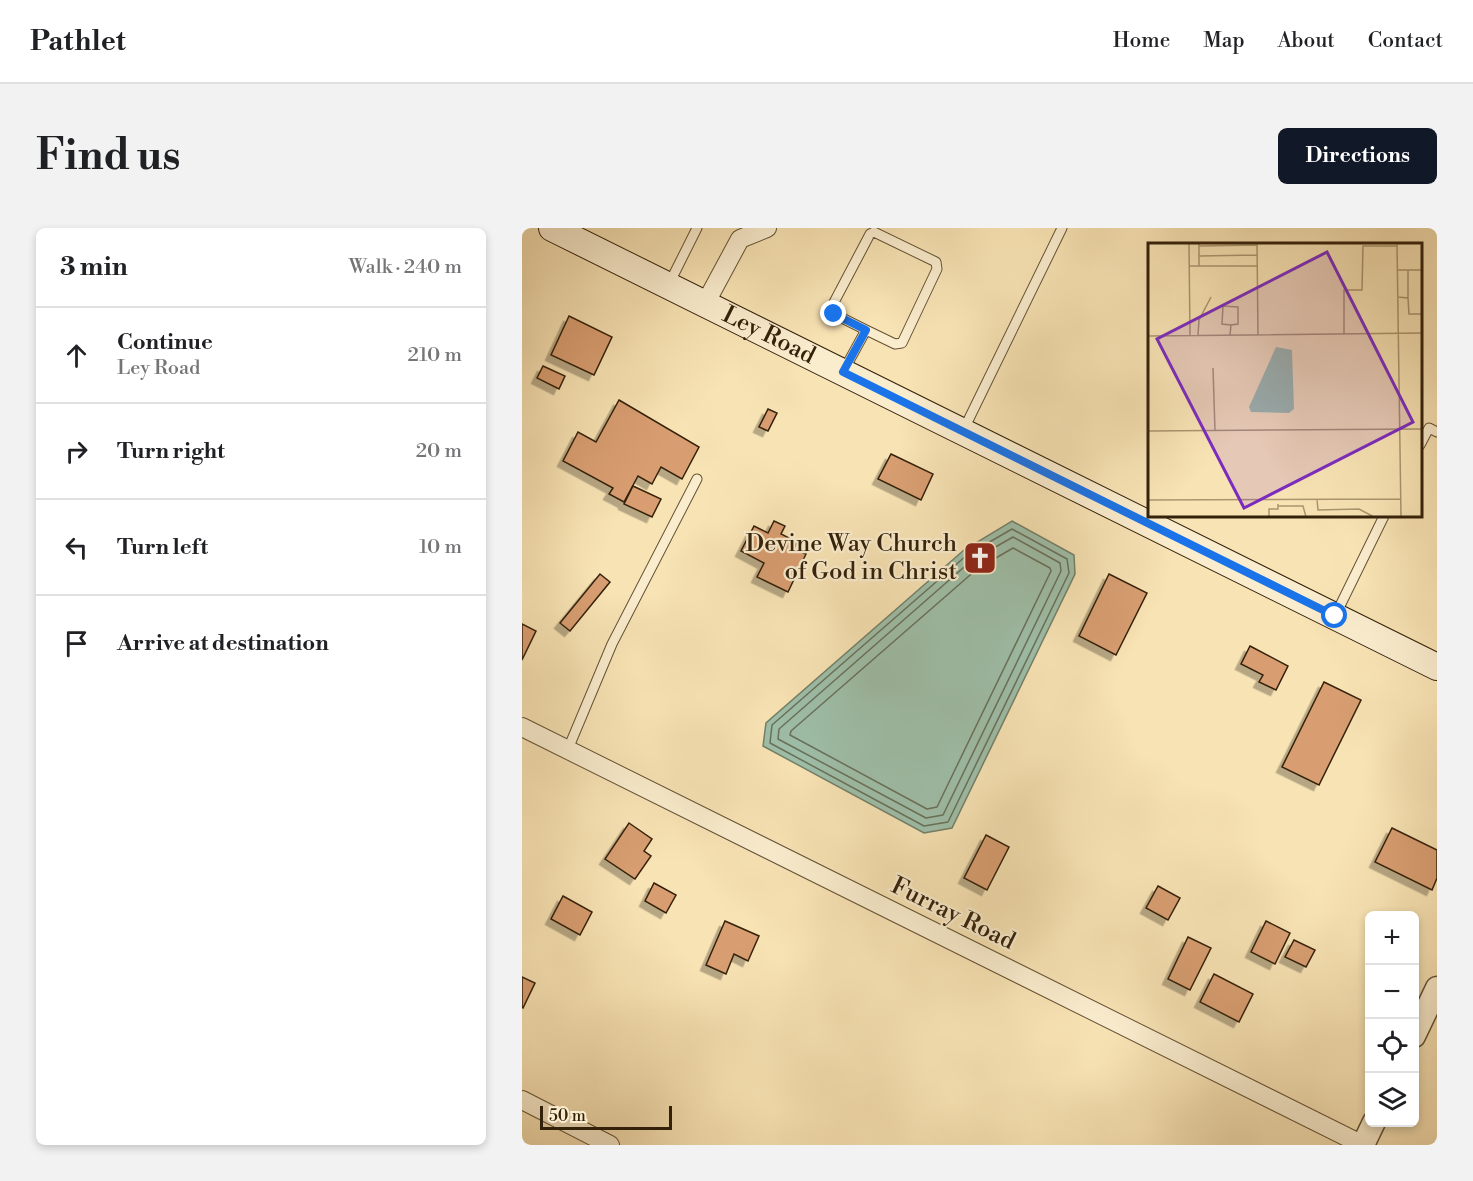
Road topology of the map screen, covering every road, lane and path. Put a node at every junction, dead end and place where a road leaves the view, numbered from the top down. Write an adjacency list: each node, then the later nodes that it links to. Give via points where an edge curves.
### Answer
1 (552, 228): 5 (main road, Ley Road)
2 (697, 228): 5 (lane)
3 (767, 228): 6 (street, via 740,239)
4 (1062, 228): 9 (lane)
5 (668, 286): 6 (main road, Ley Road)
6 (705, 304): 8 (main road, Ley Road)
7 (866, 330): 7 (lane, via 896,344 902,342 938,266 874,232 831,308 834,314); 8 (lane)
8 (843, 372): 9 (main road, Ley Road)
9 (962, 432): 14 (main road, Ley Road)
10 (1437, 432): 11 (lane, via 1429,428)
11 (1422, 441)
12 (697, 479): 17 (lane, via 612,644)
13 (1383, 518): 14 (lane)
14 (1335, 616): 15 (main road, Ley Road)
15 (1437, 667)
16 (522, 727): 17 (street, Furray Road)
17 (568, 750): 23 (street, Furray Road)
18 (1437, 988): 19 (street)
19 (1419, 1026)
20 (522, 1100): 22 (street)
21 (1372, 1127): 23 (street)
22 (610, 1145)
23 (1363, 1145)

